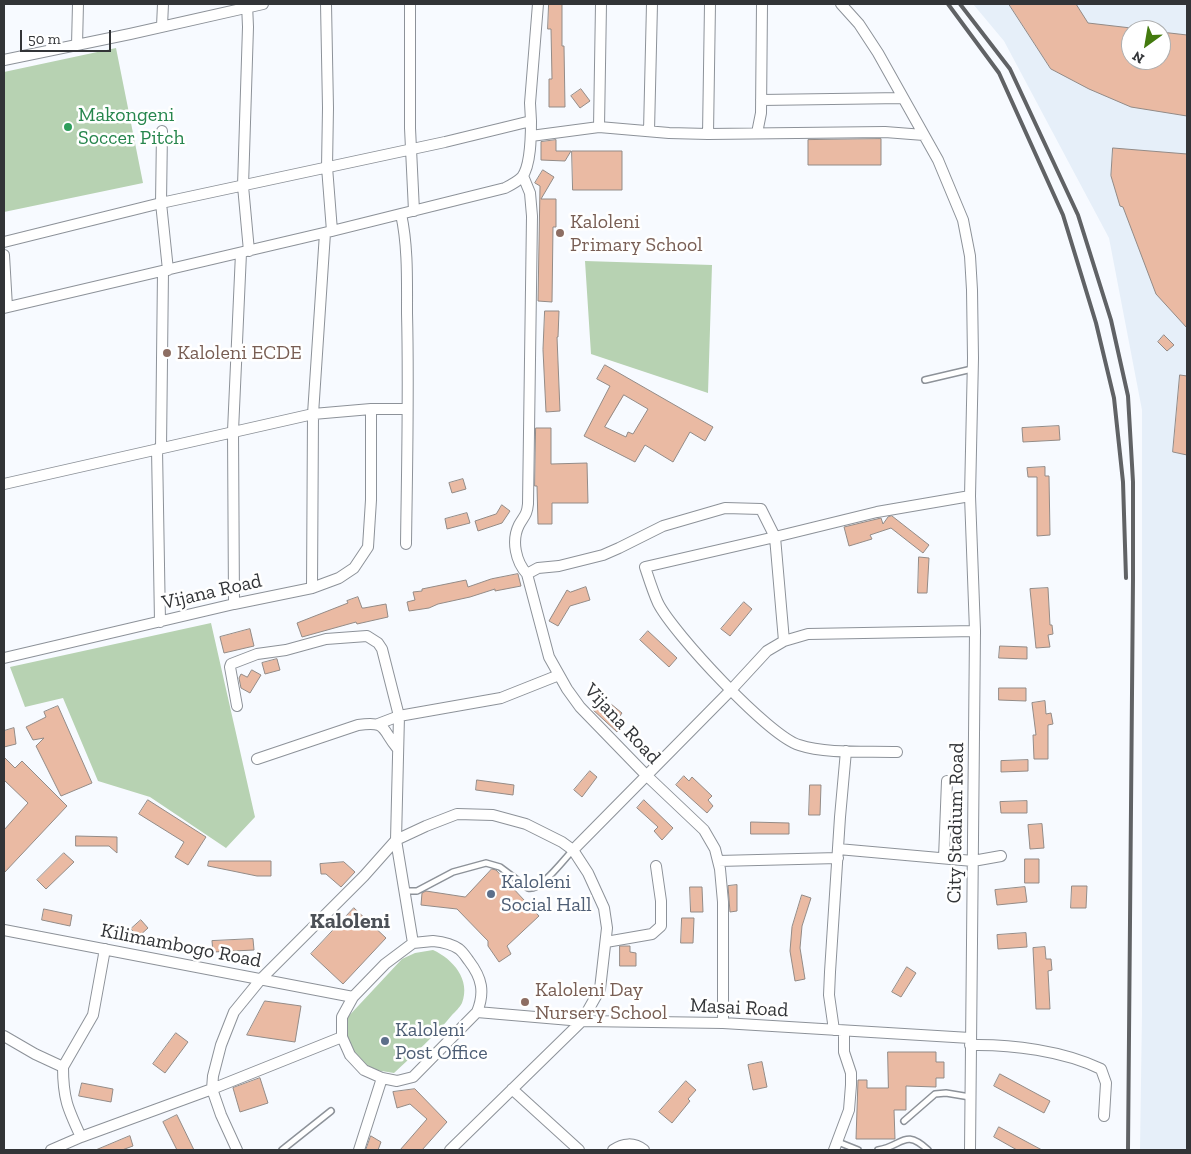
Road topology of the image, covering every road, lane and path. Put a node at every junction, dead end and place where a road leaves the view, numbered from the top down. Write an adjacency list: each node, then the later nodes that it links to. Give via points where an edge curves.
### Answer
1 (78, 4): 14 (street)
2 (163, 4): 13 (street)
3 (263, 4): 12 (street)
4 (326, 4): 27 (street)
5 (410, 4): 26 (street)
6 (538, 4): 18 (street)
7 (601, 4): 19 (street)
8 (652, 4): 21 (street)
9 (710, 4): 22 (street)
10 (762, 4): 17 (street)
11 (841, 4): 16 (street, City Stadium Road, via 873,45)
12 (247, 6): 13 (street); 29 (street)
13 (162, 26): 14 (street)
14 (77, 45): 15 (street)
15 (4, 60)
16 (903, 98): 17 (street); 24 (street, City Stadium Road)
17 (761, 100): 23 (street)
18 (531, 121): 25 (street); 26 (street)
19 (599, 127): 21 (street); 25 (street)
20 (162, 131): 30 (street)
21 (649, 131): 22 (street)
22 (708, 134): 23 (street)
23 (758, 134): 24 (street, via 885,132)
24 (924, 135): 39 (street, City Stadium Road, via 949,184 966,230 972,290)
25 (531, 136): 28 (street)
26 (411, 149): 27 (street); 31 (street)
27 (327, 167): 29 (street); 33 (street)
28 (523, 176): 31 (street, via 505,188); 50 (street, Vijana Road, via 530,193 532,216 531,372 528,504 518,530 516,555)
29 (243, 186): 30 (street); 35 (street)
30 (162, 204): 34 (street); 37 (street)
31 (414, 211): 32 (street)
32 (401, 214): 33 (street); 42 (street, via 406,254)
33 (328, 232): 35 (street); 43 (street)
34 (4, 242)
35 (245, 252): 37 (street); 44 (street)
36 (4, 255): 38 (street)
37 (165, 270): 38 (street); 45 (street)
38 (5, 308)
39 (973, 369): 40 (lane); 47 (street, City Stadium Road)
40 (925, 380)
41 (371, 409): 42 (street); 43 (street); 51 (street, Vijana Road, via 368,547 354,568 339,578)
42 (407, 409): 49 (street)
43 (313, 414): 44 (street); 51 (street)
44 (232, 431): 45 (street); 52 (street)
45 (159, 448): 46 (street); 53 (street)
46 (4, 484)
47 (970, 496): 48 (street, via 878,512); 54 (street, City Stadium Road)
48 (775, 537): 50 (street, via 761,509 725,508 663,526 603,554 538,568); 55 (street); 58 (street, via 645,567 658,603 669,620)
49 (406, 544)
50 (527, 574): 57 (street, Vijana Road, via 549,657)
51 (312, 588): 52 (street, Vijana Road)
52 (234, 604): 53 (street, Vijana Road)
53 (160, 622): 56 (street, Vijana Road)
54 (975, 631): 55 (street, via 808,634); 74 (street, City Stadium Road)
55 (784, 641): 58 (street, via 767,651)
56 (4, 658)
57 (559, 674): 60 (street, via 501,698); 66 (street, Vijana Road, via 580,708)
58 (731, 690): 63 (street, via 781,736 797,745); 66 (street)
59 (237, 706): 60 (street, via 230,675 231,664 257,654 326,639 367,636 382,648)
60 (399, 716): 61 (street); 62 (street)
61 (378, 724): 62 (street); 65 (street, via 358,725)
62 (397, 748): 68 (street)
63 (846, 751): 64 (street); 70 (street)
64 (897, 752)
65 (257, 759)
66 (646, 775): 69 (street); 73 (street, Vijana Road, via 704,830)
67 (947, 781): 72 (street)
68 (396, 840): 69 (street, via 457,814 493,816 526,824); 76 (street); 81 (street)
69 (573, 850): 76 (lane, via 542,884 533,889 500,867 486,863 453,872 417,891); 78 (street, via 588,872 604,908)
70 (838, 854): 72 (street); 73 (street); 86 (street, via 829,987)
71 (1001, 856): 74 (street)
72 (944, 858): 74 (street)
73 (718, 861): 85 (street, Vijana Road, via 724,902)
74 (973, 861): 89 (street, City Stadium Road)
75 (656, 866): 78 (street, via 661,926 652,934)
76 (405, 891): 79 (street)
77 (4, 930): 80 (street, Kilimambogo Road)
78 (606, 942): 84 (street, via 600,989)
79 (413, 943): 82 (street, via 385,964); 83 (street, via 433,941 460,949 481,982 482,999)
80 (105, 949): 81 (street, Kilimambogo Road); 90 (street, via 93,1015)
81 (261, 979): 82 (street, Kilimambogo Road); 92 (street, via 234,1012 221,1045)
82 (352, 997): 88 (street, via 342,1017)
83 (477, 1012): 84 (street, Masai Road); 91 (street, via 413,1077 397,1081)
84 (582, 1021): 85 (street, Masai Road); 93 (street)
85 (724, 1023): 86 (street, Masai Road)
86 (839, 1030): 89 (street, Masai Road); 99 (street, via 851,1085 848,1110)
87 (4, 1036): 90 (street)
88 (342, 1037): 91 (street, via 356,1064); 92 (street)
89 (970, 1042): 94 (street, City Stadium Road); 96 (street, Masai Road, via 1054,1053 1101,1069 1106,1083)
90 (64, 1067): 98 (street, via 66,1104)
91 (382, 1078): 103 (street)
92 (212, 1089): 98 (street); 101 (street)
93 (512, 1089): 104 (street); 105 (street)
94 (970, 1097): 97 (lane, via 935,1094); 111 (street, City Stadium Road)
95 (331, 1110): 102 (lane)
96 (1104, 1116)
97 (904, 1121)
98 (81, 1137): 100 (street)
99 (836, 1146): 108 (lane)
100 (51, 1150)
101 (237, 1150)
102 (282, 1150)
103 (358, 1150)
104 (450, 1150)
105 (579, 1150)
106 (613, 1150): 107 (street, via 630,1144)
107 (644, 1150)
108 (858, 1150)
109 (878, 1150): 110 (lane, via 910,1138)
110 (928, 1150)
111 (970, 1150)

